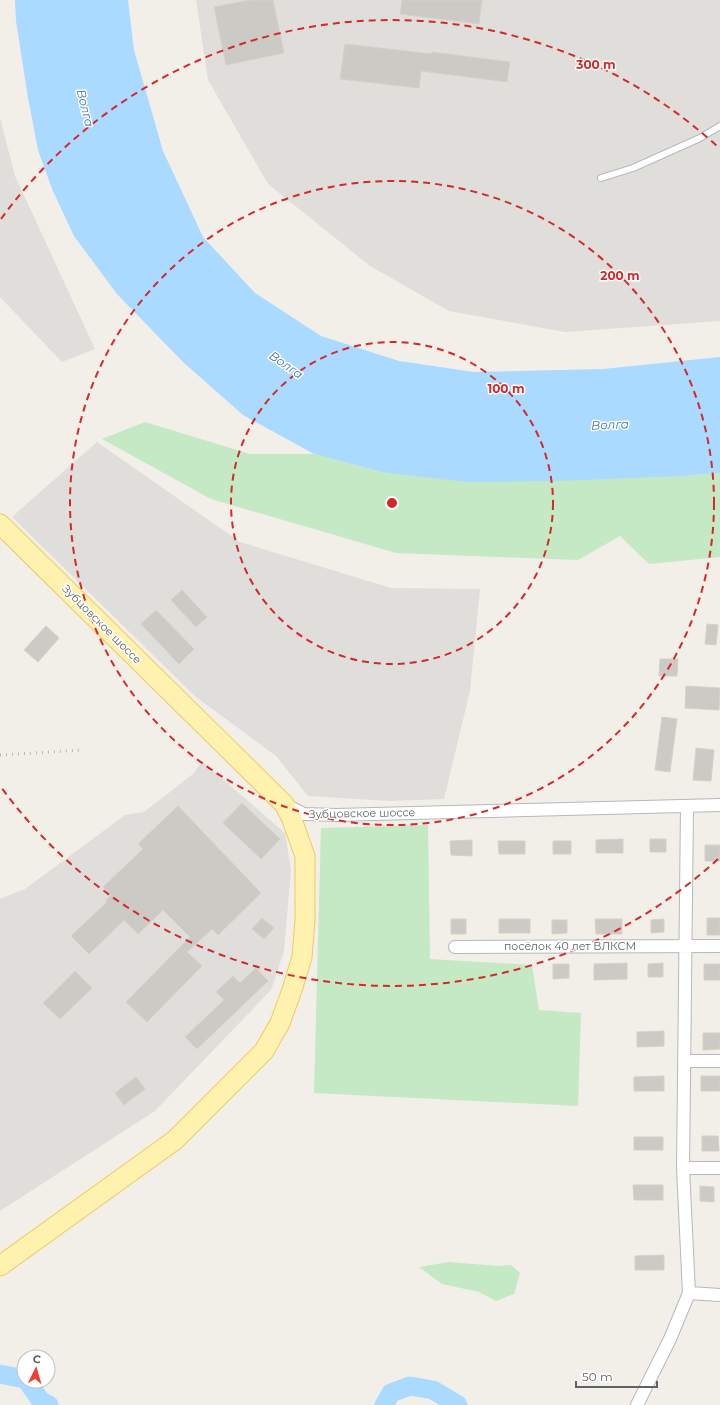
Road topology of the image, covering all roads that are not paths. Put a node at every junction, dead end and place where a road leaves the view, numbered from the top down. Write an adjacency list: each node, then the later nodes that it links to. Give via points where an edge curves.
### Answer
1 (720, 126): 2 (lane, via 700,138 633,168)
2 (601, 178)
3 (0, 524): 4 (main road, Зубцовское шоссе)
4 (284, 804): 6 (street, Зубцовское шоссе, via 304,814 336,815); 14 (main road, via 305,856 305,920 302,957 292,990 280,1023 264,1051 175,1140)
5 (720, 805): 6 (street, Зубцовское шоссе)
6 (687, 807): 8 (street)
7 (455, 946): 8 (street, посёлок 40 лет ВЛКСМ)
8 (686, 946): 9 (street, посёлок 40 лет ВЛКСМ); 10 (street)
9 (720, 946)
10 (685, 1061): 11 (street); 12 (street)
11 (720, 1061)
12 (683, 1168): 13 (street); 15 (street)
13 (720, 1168)
14 (0, 1266)
15 (689, 1293): 16 (street); 17 (street, via 670,1339)
16 (720, 1295)
17 (637, 1405)

